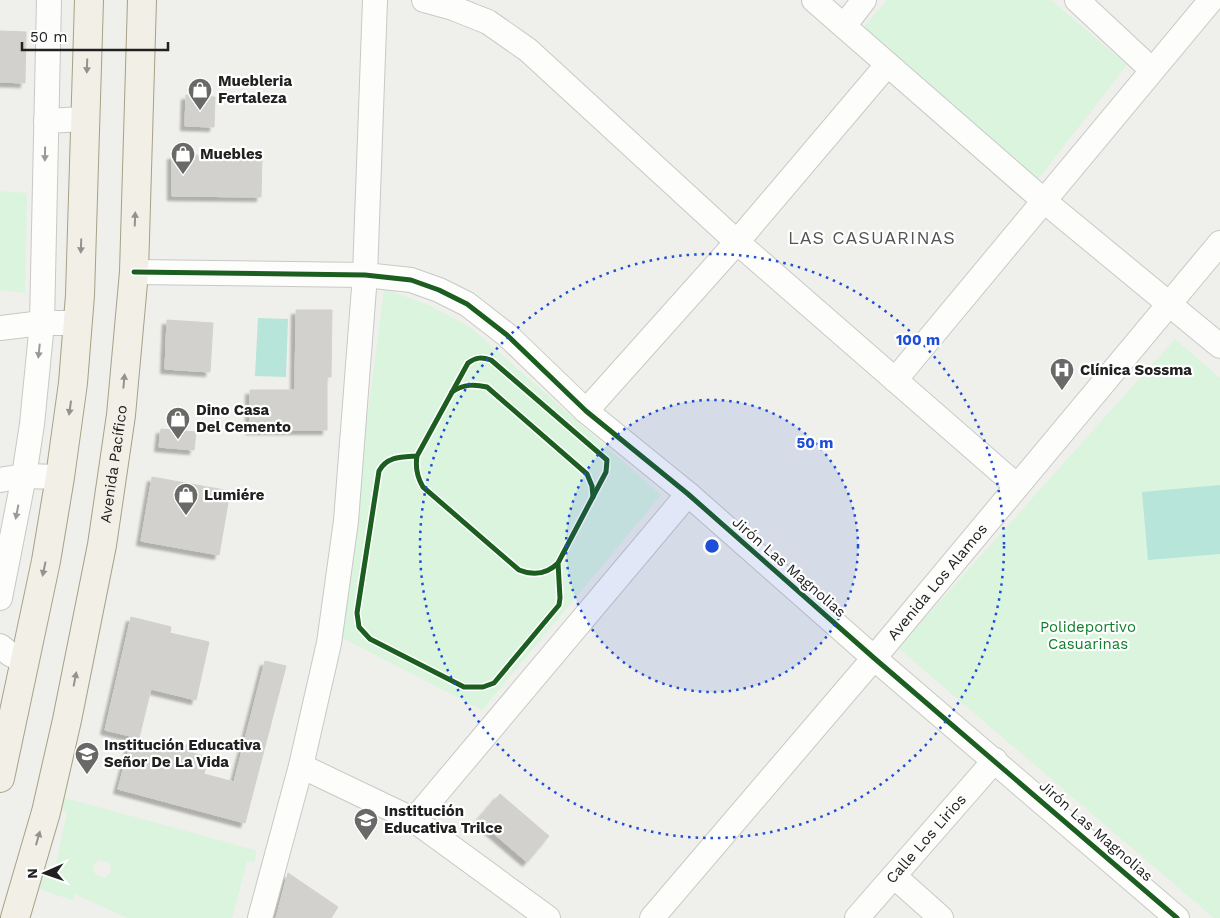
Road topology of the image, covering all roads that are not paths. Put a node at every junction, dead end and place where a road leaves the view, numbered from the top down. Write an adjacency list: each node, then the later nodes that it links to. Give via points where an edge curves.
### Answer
1 (49, 0): 14 (street)
2 (89, 0): 13 (main road, one-way to 13)
3 (142, 0): 18 (main road, Avenida Pacífico, one-way to 3)
4 (375, 0): 19 (street)
5 (424, 0): 16 (street, via 488,22 528,50)
6 (814, 0): 10 (street)
7 (864, 0): 10 (street)
8 (1077, 0): 12 (street)
9 (1211, 0): 12 (street)
10 (844, 26): 11 (street)
11 (887, 65): 15 (street); 16 (street)
12 (1152, 70): 15 (street)
13 (85, 119): 14 (street); 22 (main road, one-way to 22)
14 (46, 120): 21 (street, one-way to 21)
15 (1043, 200): 20 (street); 25 (street)
16 (737, 242): 25 (street); 26 (street)
17 (1220, 243): 20 (street, Avenida Los Alamos)
18 (134, 272): 19 (street, Jirón Las Magnolias); 42 (main road, Avenida Pacífico, one-way to 18, via 46,812 102,545 121,415)
19 (365, 275): 26 (street, Jirón Las Magnolias, via 411,280 467,304 507,335); 38 (street, via 346,521 329,643)
20 (1169, 304): 24 (street); 30 (street, Avenida Los Alamos)
21 (42, 323): 22 (street); 23 (street); 27 (street, one-way to 27)
22 (78, 323): 28 (main road, one-way to 28)
23 (0, 328)
24 (1220, 346)
25 (895, 380): 30 (street)
26 (586, 411): 31 (street, Jirón Las Magnolias)
27 (24, 476): 28 (street); 29 (street); 32 (street, one-way to 32)
28 (60, 477): 35 (main road, one-way to 35)
29 (0, 480)
30 (1017, 486): 34 (street, Avenida Los Alamos)
31 (688, 494): 34 (street, Jirón Las Magnolias); 40 (street)
32 (0, 598)
33 (0, 646): 35 (street)
34 (874, 658): 37 (street, Jirón Las Magnolias); 45 (street, Avenida Los Alamos)
35 (25, 662): 36 (main road)
36 (7, 712): 39 (main road)
37 (995, 760): 41 (street, Calle Los Lirios); 48 (street, Jirón Las Magnolias)
38 (301, 766): 40 (street); 43 (street)
39 (0, 778)
40 (414, 820): 44 (street)
41 (894, 876): 46 (street, Calle Los Lirios); 47 (street)
42 (17, 913)
43 (260, 918)
44 (548, 918)
45 (652, 918)
46 (857, 918)
47 (941, 918)
48 (1177, 918)

